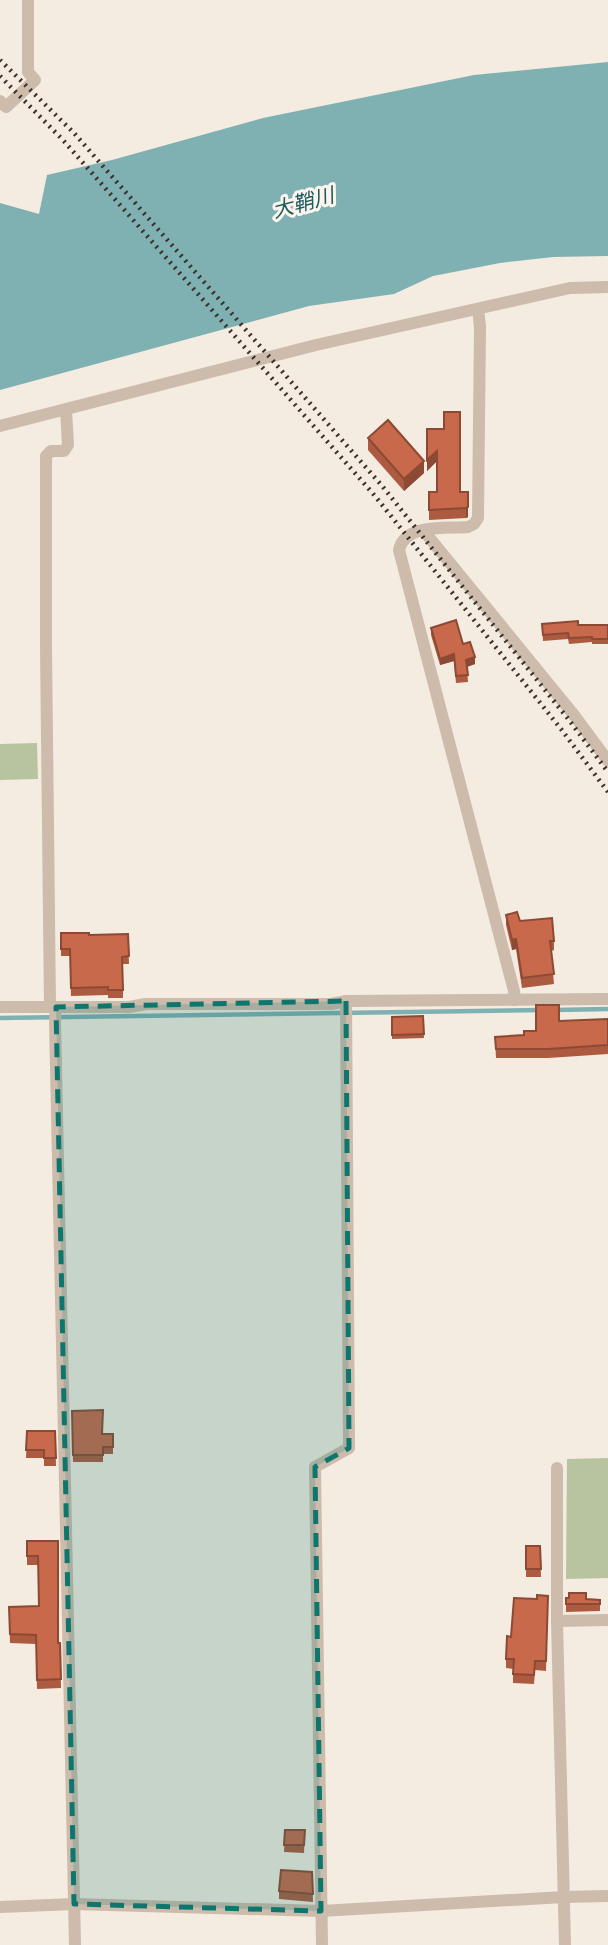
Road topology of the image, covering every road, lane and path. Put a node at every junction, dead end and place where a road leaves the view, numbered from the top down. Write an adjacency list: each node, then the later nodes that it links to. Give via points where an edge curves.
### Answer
1 (28, 0): 2 (street, via 28,72 35,80 6,107)
2 (0, 101)
3 (608, 287): 4 (street, via 570,288)
4 (478, 309): 5 (street, via 316,345); 7 (street, via 478,518 468,527)
5 (66, 410): 6 (street); 13 (street, via 68,445 64,451 46,456)
6 (0, 426)
7 (423, 530): 8 (street); 10 (street, via 410,533 399,550)
8 (608, 761)
9 (608, 999): 10 (street)
10 (515, 1000): 11 (street)
11 (346, 1004): 13 (street, via 146,1004); 21 (street, via 349,1448 315,1467)
12 (0, 1007): 13 (street)
13 (54, 1011): 19 (street)
14 (557, 1468): 16 (street)
15 (608, 1620): 16 (street)
16 (558, 1621): 18 (street)
17 (608, 1896): 18 (street)
18 (564, 1897): 21 (street); 24 (street)
19 (74, 1904): 20 (street); 21 (street); 22 (street)
20 (0, 1907)
21 (321, 1910): 23 (street)
22 (75, 1945)
23 (322, 1945)
24 (565, 1945)

